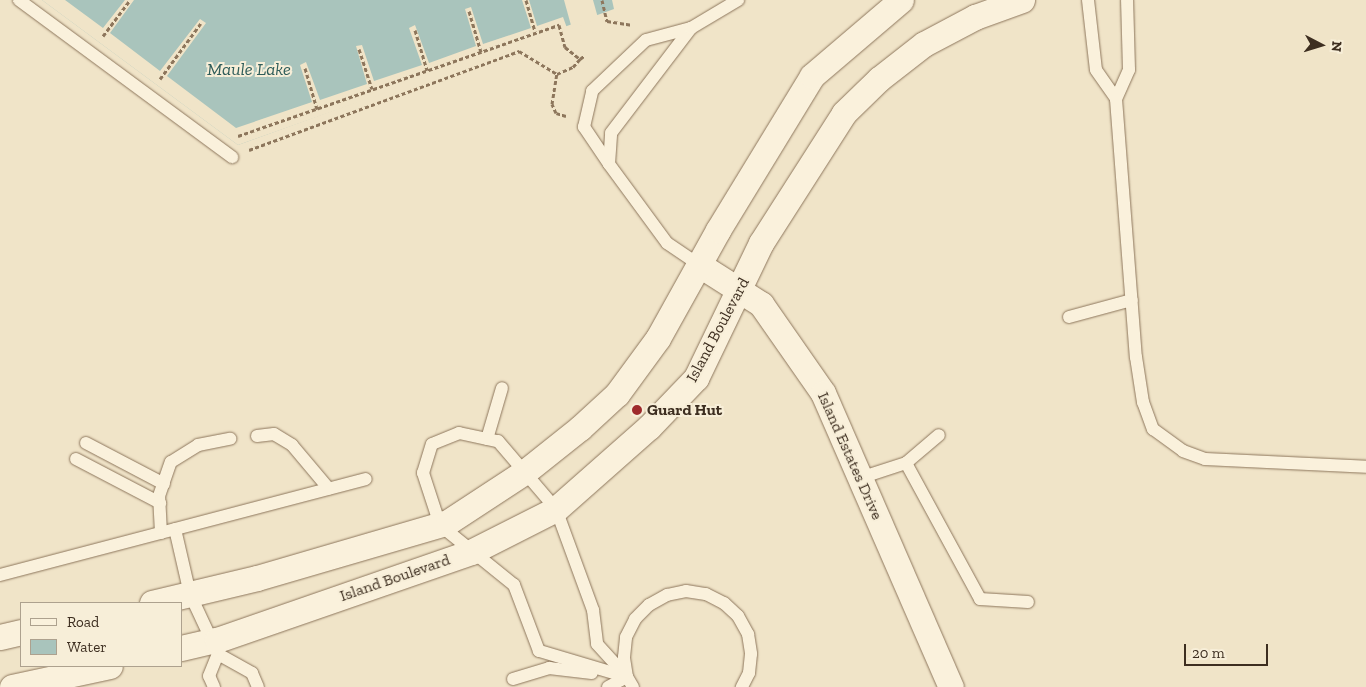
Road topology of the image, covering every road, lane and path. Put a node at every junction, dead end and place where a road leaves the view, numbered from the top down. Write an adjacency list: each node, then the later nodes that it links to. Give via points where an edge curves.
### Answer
1 (19, 0): 34 (lane)
2 (130, 0): 17 (path)
3 (526, 0): 16 (path)
4 (602, 0): 11 (path, via 608,20)
5 (738, 0): 13 (lane)
6 (901, 0): 36 (street, via 812,76)
7 (1022, 0): 37 (street, Island Boulevard, via 975,17 924,44 879,79 844,113 761,243)
8 (1088, 0): 30 (lane, via 1096,70)
9 (1127, 0): 30 (lane, via 1129,70)
10 (469, 11): 20 (path)
11 (620, 22)
12 (201, 23): 27 (path)
13 (691, 28): 35 (lane, via 611,133); 35 (lane, via 646,40 592,91 584,127)
14 (415, 30): 24 (path)
15 (96, 31): 17 (path)
16 (535, 32): 20 (path); 22 (path, via 558,25 564,47)
17 (103, 36): 18 (path)
18 (110, 42)
19 (359, 49): 29 (path)
20 (481, 52): 24 (path)
21 (584, 56): 22 (path)
22 (580, 59): 26 (path, via 572,67)
23 (305, 68): 31 (path)
24 (427, 70): 29 (path)
25 (153, 74): 27 (path)
26 (556, 74): 32 (path, via 552,104 556,113); 34 (path, via 519,51)
27 (160, 79): 28 (path)
28 (168, 85)
29 (372, 90): 31 (path)
30 (1116, 99): 38 (lane)
31 (317, 109): 33 (path, via 237,136)
32 (572, 118)
33 (229, 131)
34 (232, 157)
35 (609, 164): 36 (lane, via 666,243)
36 (698, 264): 37 (street, Island Estates Drive); 49 (street, via 658,338 617,394)
37 (740, 292): 50 (street, Island Estates Drive, via 761,304 824,393); 55 (street, Island Boulevard, via 696,378 650,427)
38 (1132, 300): 39 (lane); 48 (lane, via 1143,402 1153,429 1166,441 1205,458)
39 (1070, 317)
40 (502, 388): 44 (lane)
41 (939, 435): 47 (lane)
42 (257, 436): 53 (lane, via 274,434 292,445)
43 (230, 439): 52 (lane, via 198,445 171,462)
44 (487, 439): 49 (lane, via 498,441); 56 (lane, via 459,433 432,444 423,472)
45 (86, 443): 52 (lane)
46 (76, 459): 54 (lane)
47 (906, 463): 50 (lane); 63 (lane, via 980,599)
48 (1366, 466)
49 (526, 471): 55 (lane); 56 (street)
50 (860, 478): 76 (street, Island Estates Drive)
51 (366, 479): 53 (lane)
52 (164, 484): 54 (lane)
53 (329, 489): 57 (lane)
54 (160, 503): 58 (lane)
55 (556, 509): 59 (street, Island Boulevard); 70 (lane, via 593,610 597,644)
56 (440, 525): 59 (lane); 61 (street)
57 (175, 529): 58 (lane); 61 (lane)
58 (161, 533): 60 (lane)
59 (471, 552): 67 (street, Island Boulevard); 70 (lane, via 514,585 539,651)
60 (0, 575)
61 (190, 594): 62 (street); 67 (lane)
62 (156, 602)
63 (1028, 602)
64 (20, 632): 65 (street)
65 (0, 637)
66 (182, 648): 67 (street, Island Boulevard)
67 (215, 648): 72 (lane, via 209,676); 73 (lane, via 252,674)
68 (105, 667): 71 (street)
69 (513, 679): 70 (lane, via 549,668)
70 (630, 682): 74 (lane); 75 (lane, via 626,644 635,619 666,595 686,592 706,594 724,603 738,616 748,634 751,654)
71 (12, 687)
72 (214, 687)
73 (258, 687)
74 (608, 687)
75 (742, 687)
76 (951, 687)

